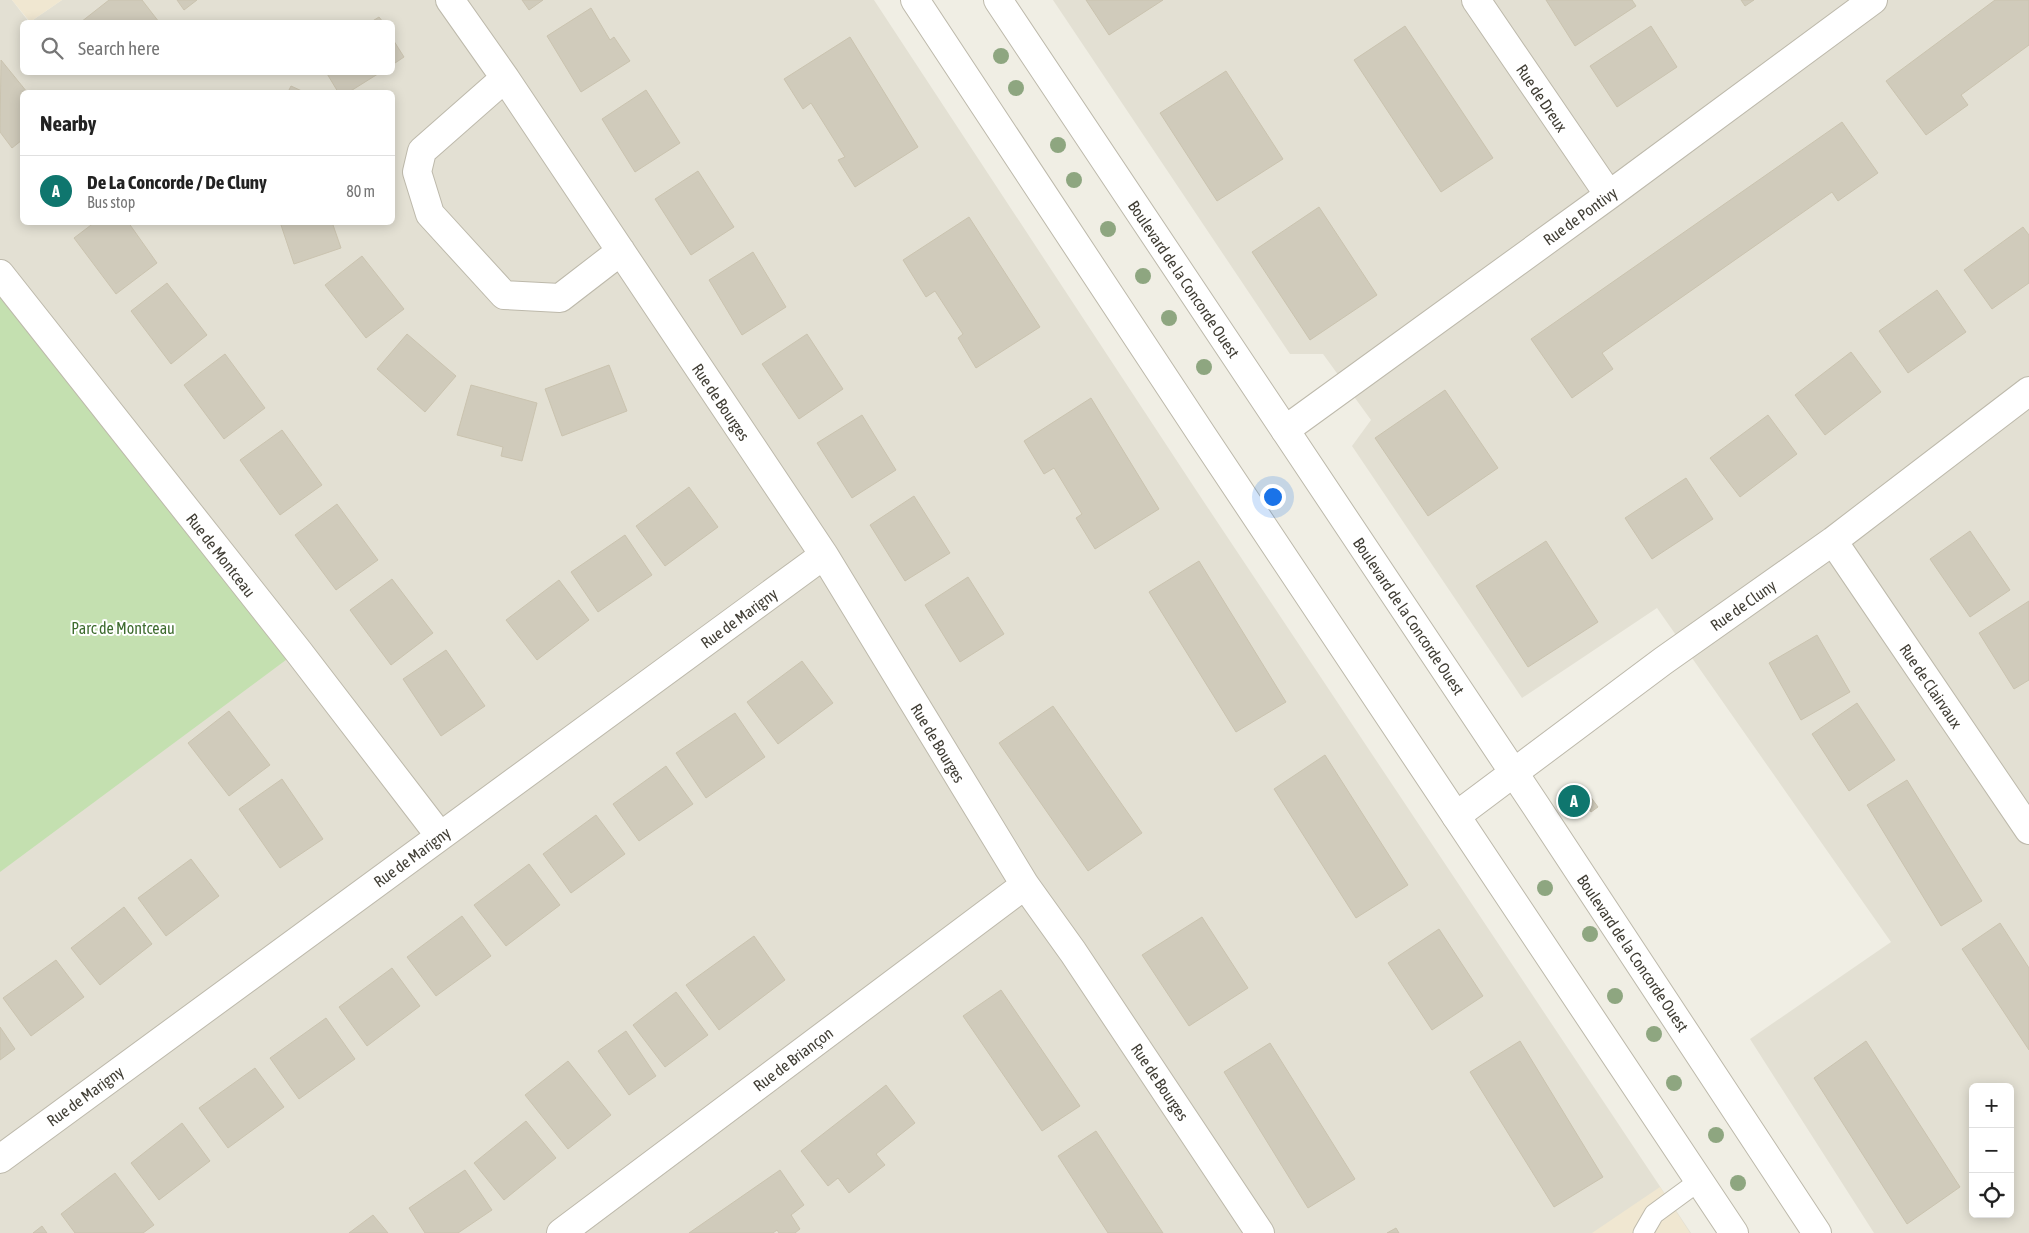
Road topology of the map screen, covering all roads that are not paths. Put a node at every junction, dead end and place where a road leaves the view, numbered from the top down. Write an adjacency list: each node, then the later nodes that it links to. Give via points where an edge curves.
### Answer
1 (450, 0): 6 (street, Rue de Bourges)
2 (916, 0): 15 (street)
3 (998, 0): 11 (street, Boulevard de la Concorde Ouest)
4 (1476, 0): 7 (street, Rue de Dreux)
5 (1873, 0): 7 (street, Rue de Pontivy)
6 (506, 78): 8 (street, Rue de Bourges); 8 (street, via 422,151 417,172 430,214 504,295 560,298)
7 (1609, 195): 11 (street, Rue de Pontivy)
8 (621, 251): 13 (street, Rue de Bourges)
9 (0, 274): 17 (street, Rue de Montceau)
10 (2029, 391): 12 (street, Rue de Cluny)
11 (1285, 430): 14 (street, Boulevard de la Concorde Ouest)
12 (1833, 541): 14 (street, Rue de Cluny); 16 (street, Rue de Clairvaux)
13 (824, 555): 17 (street, Rue de Marigny); 18 (street, Rue de Bourges)
14 (1513, 772): 15 (street, Rue de Cluny); 25 (street, Boulevard de la Concorde Ouest)
15 (1456, 816): 20 (street)
16 (2029, 830)
17 (440, 836): 19 (street, Rue de Marigny)
18 (1025, 885): 21 (street, Rue de Briançon); 22 (street, Rue de Bourges)
19 (0, 1159)
20 (1699, 1181): 23 (lane, via 1654,1214); 24 (street)
21 (561, 1233)
22 (1260, 1233)
23 (1644, 1233)
24 (1734, 1233)
25 (1818, 1233)

